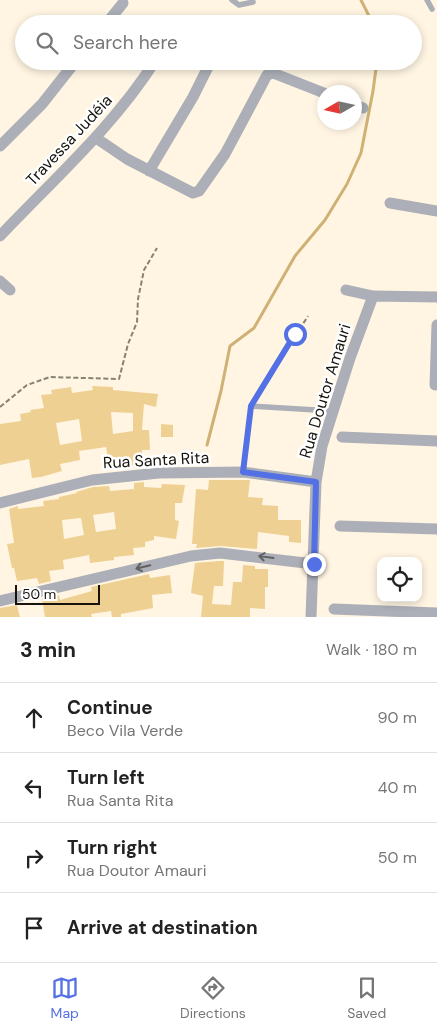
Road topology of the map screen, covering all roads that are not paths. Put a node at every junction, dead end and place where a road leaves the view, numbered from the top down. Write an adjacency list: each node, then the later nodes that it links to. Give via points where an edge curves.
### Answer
1 (232, 0): 3 (lane, via 239,5)
2 (427, 0): 5 (lane)
3 (253, 2)
4 (123, 3): 6 (street)
5 (432, 9)
6 (113, 15)
7 (69, 70): 12 (street, via 42,104)
8 (149, 70): 11 (street, Travessa Judéia, via 137,90)
9 (206, 70): 13 (street)
10 (317, 90): 13 (street, via 273,73 267,75 224,154 199,191 190,192)
11 (96, 138): 13 (street); 16 (street, Travessa Judéia)
12 (0, 146)
13 (149, 171)
14 (390, 203): 15 (street)
15 (437, 212)
16 (0, 236)
17 (0, 281): 18 (street)
18 (10, 290)
19 (346, 290): 20 (street)
20 (373, 296): 21 (street); 25 (street, Rua Doutor Amauri)
21 (437, 297)
22 (437, 325): 23 (street)
23 (434, 384)
24 (251, 406): 25 (lane)
25 (333, 411): 28 (street, Rua Doutor Amauri, via 322,446)
26 (342, 437): 27 (street)
27 (437, 441)
28 (316, 482): 29 (street, Rua Santa Rita, via 243,472 159,473 92,480); 32 (street, Rua Doutor Amauri)
29 (0, 504)
30 (340, 526): 31 (street)
31 (437, 529)
32 (314, 564): 33 (street, one-way to 33, via 236,554 191,556); 37 (street, Rua Doutor Amauri)
33 (0, 601)
34 (334, 609): 36 (street)
35 (437, 613): 36 (street)
36 (409, 615)
37 (312, 617)

